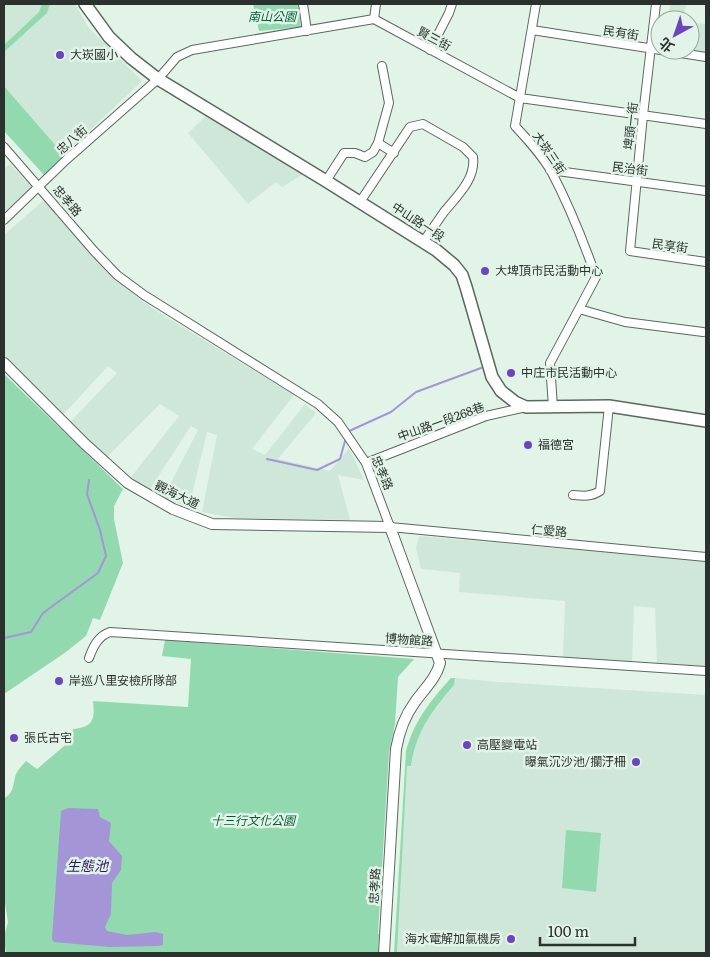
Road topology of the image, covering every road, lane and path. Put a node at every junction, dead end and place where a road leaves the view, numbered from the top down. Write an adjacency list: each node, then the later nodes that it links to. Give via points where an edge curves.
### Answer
1 (85, 4): 13 (main road, 中山路一段, via 109,37)
2 (303, 4): 8 (street)
3 (376, 4): 6 (street)
4 (452, 4): 10 (street)
5 (536, 4): 7 (street, 大崁三街)
6 (374, 20): 8 (street); 10 (street, 賢三街)
7 (532, 30): 9 (street, 民有街); 14 (street, 大崁三街)
8 (307, 31): 13 (street, via 192,50 177,57)
9 (650, 49)
10 (430, 50): 14 (street, 賢三街)
11 (650, 57): 15 (street, 埤頭一街)
12 (382, 66): 17 (street, via 389,103)
13 (158, 78): 21 (main road, 中山路一段); 23 (street, 忠八街)
14 (520, 98): 15 (street, 賢三街); 20 (street, 大崁三街, via 515,126)
15 (643, 115): 16 (street, 賢三街); 22 (street, 埤頭一街)
16 (706, 124)
17 (378, 143): 19 (street); 21 (street, via 365,157 344,153)
18 (4, 148): 23 (street, 忠孝路)
19 (394, 153): 25 (street); 27 (street, via 410,127 420,124 453,141 473,157 465,187)
20 (550, 170): 22 (street, 民治街); 30 (street, 大崁三街, via 582,236 596,277)
21 (326, 181): 25 (main road, 中山路一段)
22 (636, 181): 24 (street, 民治街); 28 (street, 埤頭一街)
23 (38, 186): 26 (street, 忠八街); 37 (street, 忠孝路, via 117,275 144,296 318,404 338,422)
24 (706, 191)
25 (360, 202): 27 (main road, 中山路一段)
26 (4, 220)
27 (424, 242): 34 (main road, 中山路一段, via 462,275 492,377 501,392)
28 (630, 251): 29 (street, 民享街)
29 (706, 262)
30 (579, 308): 31 (street, via 625,322); 35 (street, via 550,363)
31 (702, 332)
32 (4, 363): 39 (street, 觀海大道, via 84,444 128,483 173,509 212,524)
33 (609, 406): 35 (main road, 中山路一段); 36 (main road, 中山路一段); 38 (street, via 600,491 595,495)
34 (526, 407): 35 (main road, 中山路一段); 37 (street, 中山路一段268巷, via 486,416)
35 (553, 407)
36 (706, 421)
37 (366, 463): 39 (street, 忠孝路)
38 (572, 495)
39 (390, 527): 40 (street, 仁愛路); 41 (street, 忠孝路)
40 (706, 557)
41 (438, 653): 42 (street, 博物館路, via 110,632 100,637); 43 (street, 博物館路); 44 (street, 忠孝路, via 438,672 409,711 399,731)
42 (89, 658)
43 (706, 671)
44 (384, 953)

